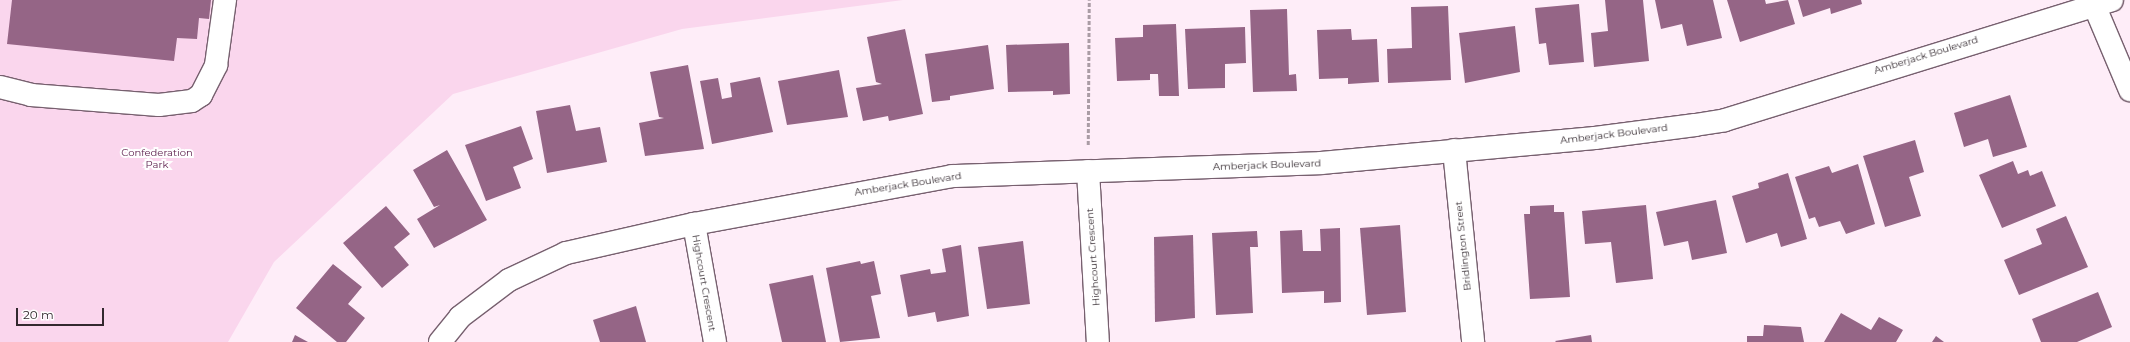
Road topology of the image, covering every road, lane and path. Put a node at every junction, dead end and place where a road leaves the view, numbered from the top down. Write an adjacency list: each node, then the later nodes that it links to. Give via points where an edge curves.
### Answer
1 (225, 0): 4 (street, via 216,65 204,91 192,101 159,106 31,96)
2 (1089, 0): 7 (path)
3 (2099, 2): 5 (street); 6 (street, Amberjack Boulevard, via 1725,120 1595,138)
4 (0, 87)
5 (2130, 90)
6 (1454, 150): 7 (street, Amberjack Boulevard, via 1321,163); 12 (street, Bridlington Street)
7 (1088, 171): 8 (street, Amberjack Boulevard, via 952,176); 11 (street, Highcourt Crescent)
8 (694, 224): 9 (street, Amberjack Boulevard, via 566,253 509,280 460,317); 10 (street, Highcourt Crescent)
9 (440, 342)
10 (715, 342)
11 (1098, 342)
12 (1473, 342)

